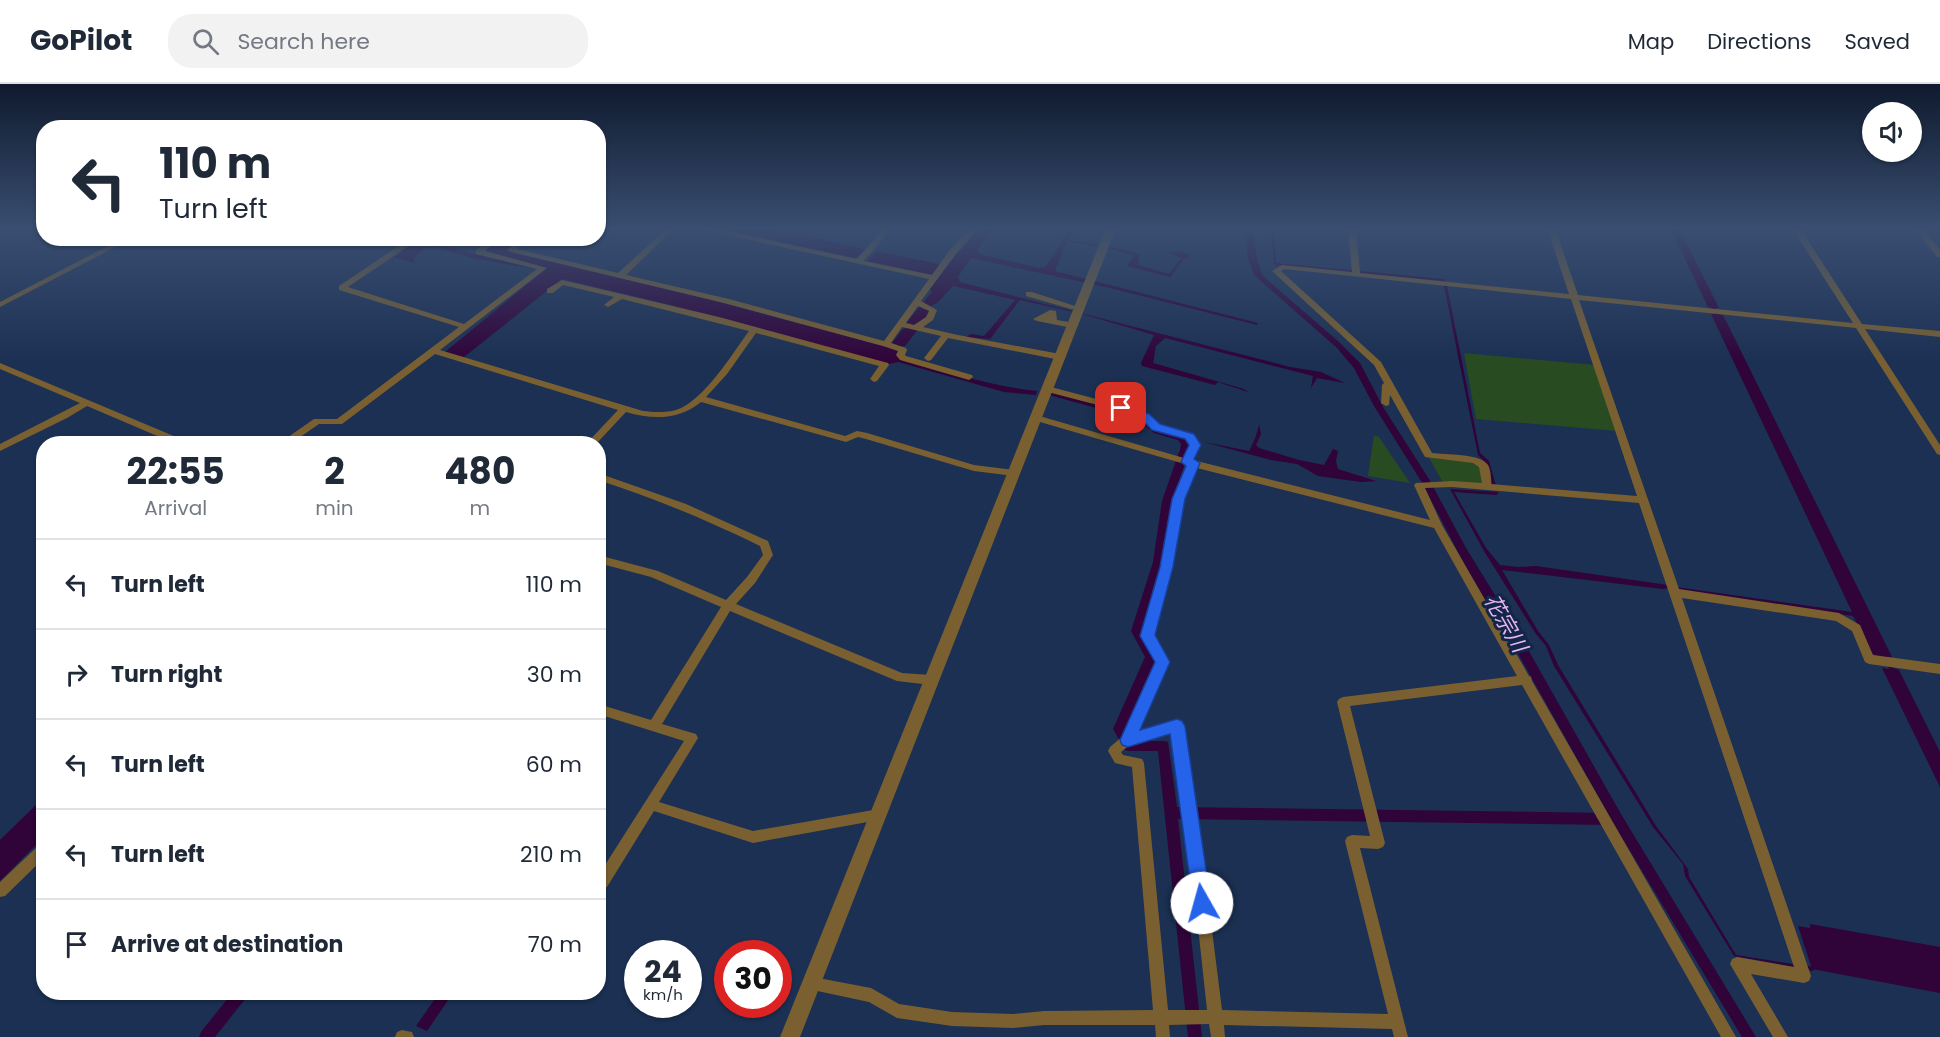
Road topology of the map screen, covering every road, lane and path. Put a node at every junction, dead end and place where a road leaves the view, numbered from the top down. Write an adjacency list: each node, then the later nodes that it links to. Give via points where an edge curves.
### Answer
1 (63, 272): 23 (street)
2 (365, 272): 31 (street, via 342,288)
3 (537, 272): 31 (street)
4 (605, 272): 14 (street)
5 (624, 272): 14 (street)
6 (908, 272): 15 (street)
7 (938, 272): 15 (street)
8 (1093, 272): 28 (street)
9 (1278, 272): 22 (street)
10 (1340, 272): 13 (street)
11 (1566, 272): 20 (street)
12 (1825, 272): 29 (street)
13 (1356, 274): 20 (street)
14 (620, 276): 36 (street)
15 (934, 278): 21 (street)
16 (550, 291): 19 (street, via 562,282)
17 (1287, 293): 22 (street)
18 (1029, 294): 25 (street)
19 (620, 296): 24 (street); 33 (street)
20 (1574, 296): 29 (street); 60 (street)
21 (916, 302): 27 (street); 32 (street, via 933,310 930,318)
22 (1310, 302): 30 (street)
23 (0, 305)
24 (608, 305)
25 (1074, 307)
26 (1053, 322): 28 (street)
27 (900, 324): 32 (street); 36 (street)
28 (1072, 325): 45 (street)
29 (1859, 325): 34 (street); 55 (street)
30 (1338, 326): 37 (street); 59 (street, via 1378,364 1428,455 1478,460 1484,466)
31 (466, 327): 38 (street)
32 (917, 327): 35 (street)
33 (754, 330): 43 (street, via 885,365); 46 (street)
34 (1940, 334)
35 (946, 335): 39 (street); 40 (street)
36 (886, 344): 42 (street, via 903,350 903,358)
37 (1347, 344)
38 (436, 352): 49 (street); 52 (street, via 339,422 316,421)
39 (1055, 356)
40 (928, 358)
41 (0, 366): 47 (street)
42 (969, 377)
43 (874, 379)
44 (1386, 385): 48 (street)
45 (1047, 389): 50 (street); 56 (street, via 1139,414 1156,427 1190,436 1195,445)
46 (699, 398): 49 (street, via 676,413 642,414); 57 (street, via 846,439 867,436 974,468)
47 (86, 403): 51 (street); 54 (street)
48 (1386, 403)
49 (624, 409): 53 (street)
50 (1036, 418): 56 (street); 57 (street)
51 (166, 436)
52 (294, 436)
53 (599, 436)
54 (0, 448)
55 (1940, 452)
56 (1190, 462): 61 (street); 70 (street, via 1148,636 1163,662)
57 (1014, 472): 66 (street)
58 (606, 479): 64 (street, via 721,522 764,544 768,555)
59 (1487, 488): 60 (street); 61 (street, via 1419,484)
60 (1643, 500): 63 (street)
61 (1437, 525): 67 (street)
62 (606, 561): 64 (street, via 654,574)
63 (1676, 593): 65 (street, via 1839,617 1856,628 1869,659); 86 (street, via 1804,976 1737,964)
64 (727, 606): 66 (street, via 901,678); 69 (street)
65 (1940, 669)
66 (931, 680): 72 (street)
67 (1527, 680): 79 (street, via 1343,702 1378,843 1352,841); 85 (street)
68 (606, 711): 69 (street)
69 (654, 726): 71 (street, via 692,738)
70 (1128, 740): 77 (street, via 1114,751 1119,759 1138,763); 78 (street, via 1177,726)
71 (652, 805): 72 (street, via 753,837); 74 (street)
72 (879, 815): 76 (street)
73 (36, 857): 75 (street)
74 (606, 877)
75 (0, 891)
76 (813, 984): 77 (street, via 871,995 897,1011 952,1019); 82 (street)
77 (1162, 1017): 78 (street); 83 (street)
78 (1215, 1017): 79 (street); 84 (street)
79 (1400, 1030)
80 (402, 1037): 81 (street)
81 (407, 1037)
82 (790, 1037)
83 (1163, 1037)
84 (1218, 1037)
85 (1729, 1037)
86 (1781, 1037)

